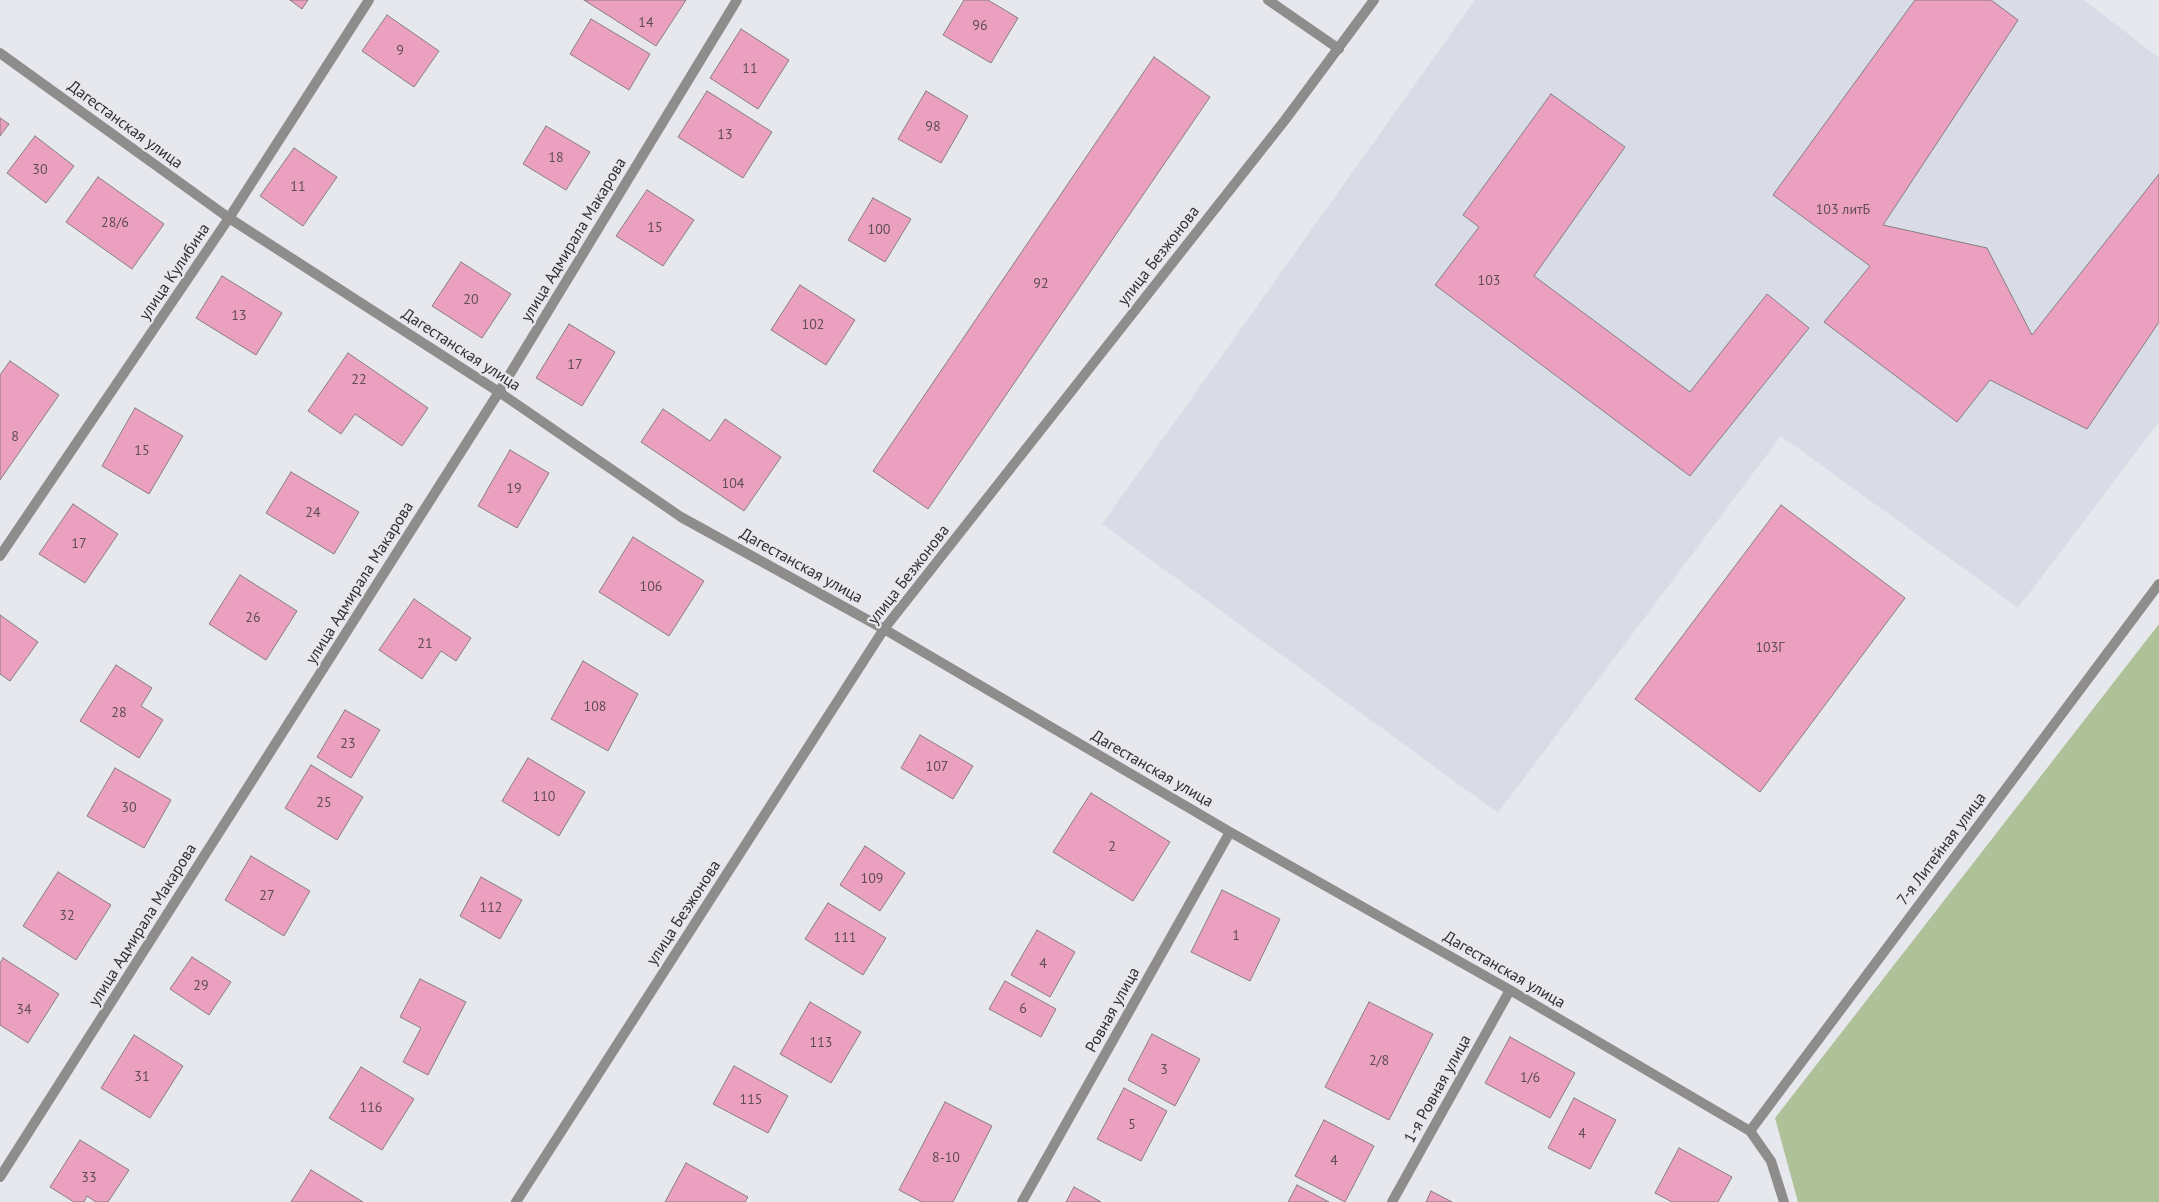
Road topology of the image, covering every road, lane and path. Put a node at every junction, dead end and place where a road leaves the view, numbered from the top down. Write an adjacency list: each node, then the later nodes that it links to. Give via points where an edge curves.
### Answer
1 (369, 0): 7 (street, улица Кулибина)
2 (737, 0): 8 (street, улица Адмирала Макарова)
3 (1268, 0): 5 (street)
4 (1374, 0): 5 (street, улица Безжонова)
5 (1339, 49): 11 (street, улица Безжонова)
6 (0, 53): 7 (street, Дагестанская улица)
7 (229, 218): 8 (street, Дагестанская улица); 9 (street, улица Кулибина)
8 (499, 392): 11 (street, Дагестанская улица, via 681,517); 15 (street, улица Адмирала Макарова)
9 (0, 556)
10 (2159, 584): 14 (street, 7-я Литейная улица)
11 (884, 629): 12 (street, Дагестанская улица); 16 (street, улица Безжонова)
12 (1230, 832): 13 (street, Дагестанская улица); 17 (street, Ровная улица)
13 (1510, 990): 14 (street, Дагестанская улица); 18 (street, 1-я Ровная улица)
14 (1750, 1131): 19 (street, via 1771,1161)
15 (0, 1177)
16 (516, 1202)
17 (1022, 1202)
18 (1392, 1202)
19 (1784, 1202)

